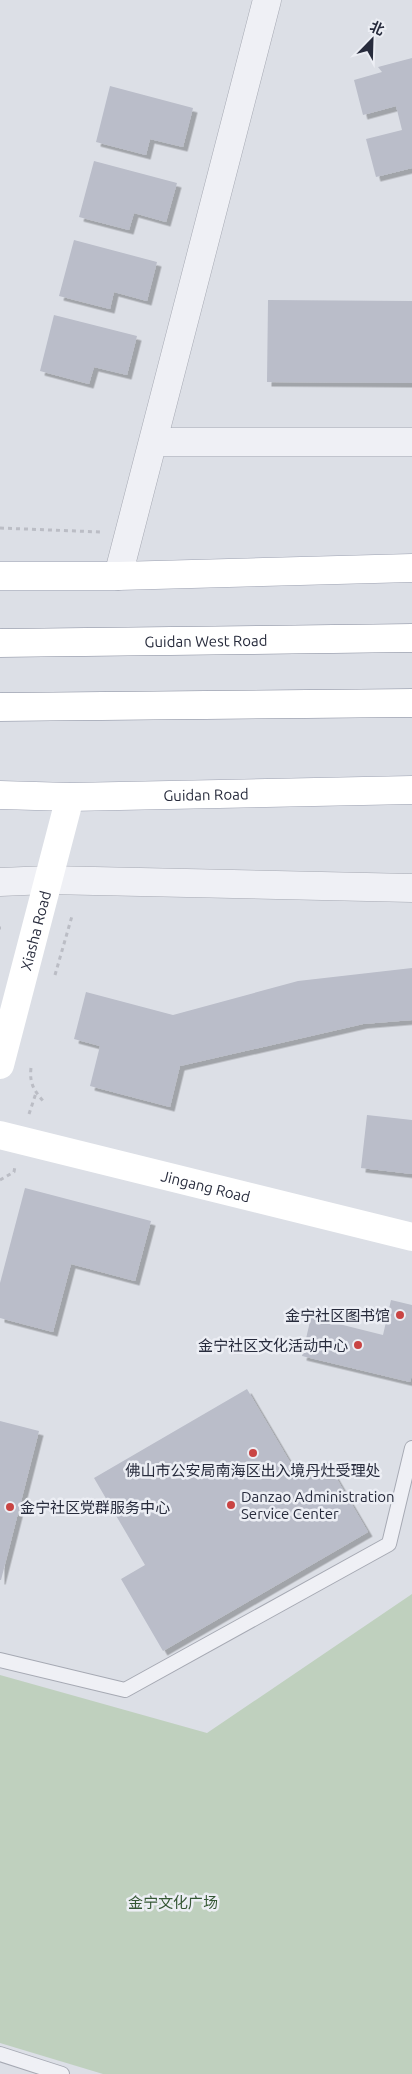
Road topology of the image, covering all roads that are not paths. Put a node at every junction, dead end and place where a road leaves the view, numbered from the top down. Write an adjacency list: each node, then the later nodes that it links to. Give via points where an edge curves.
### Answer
1 (267, 0): 2 (street)
2 (152, 442): 3 (street); 6 (street)
3 (412, 442)
4 (412, 568): 6 (main road)
5 (0, 576): 6 (main road)
6 (118, 576)
7 (412, 638): 8 (main road, Guidan West Road)
8 (0, 643)
9 (412, 703): 10 (main road)
10 (0, 707)
11 (412, 790): 13 (main road, Guidan Road)
12 (0, 795): 13 (main road, Guidan Road)
13 (70, 797): 14 (main road, Xiasha Road)
14 (48, 880): 15 (street); 16 (street); 17 (main road, Xiasha Road)
15 (0, 882)
16 (412, 888)
17 (0, 1065)
18 (0, 1135): 19 (main road, Jingang Road)
19 (412, 1237)
20 (412, 1448): 21 (lane, via 389,1544 125,1690)
21 (0, 1660)
22 (0, 2054): 23 (lane)
23 (62, 2074)

